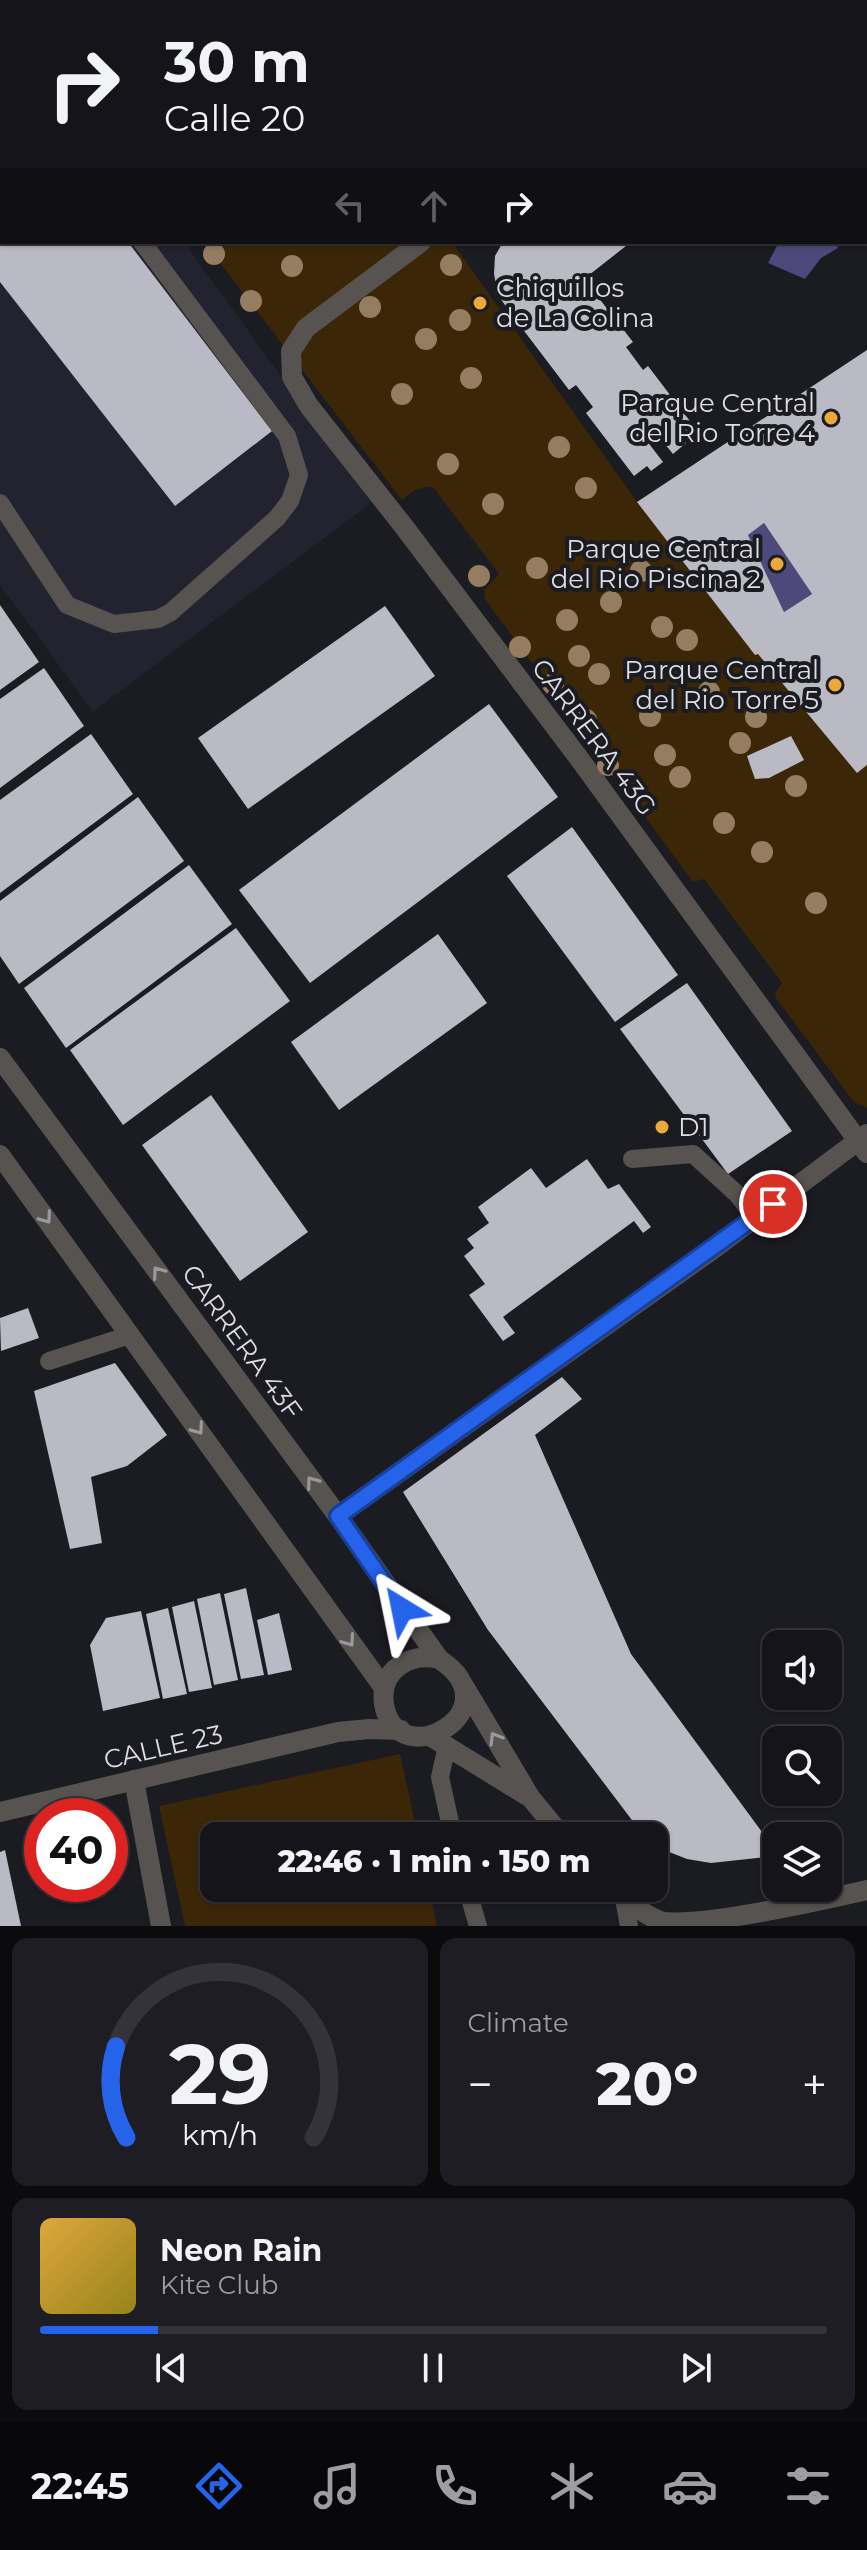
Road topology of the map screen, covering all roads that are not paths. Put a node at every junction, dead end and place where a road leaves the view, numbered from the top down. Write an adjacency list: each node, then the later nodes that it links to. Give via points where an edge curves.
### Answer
1 (143, 244): 3 (lane, via 287,436 299,475 290,501 171,612 158,619 114,624 67,605)
2 (418, 244): 5 (street, CARRERA 43G, via 306,328 291,351 292,377)
3 (0, 503)
4 (0, 1058): 11 (street, CARRERA 43F, one-way to 4)
5 (864, 1143): 8 (street)
6 (0, 1155): 9 (street, one-way to 9)
7 (632, 1159): 8 (lane, via 693,1154)
8 (755, 1217): 11 (street)
9 (130, 1335): 10 (lane); 14 (street, one-way to 14)
10 (49, 1361)
11 (338, 1516): 12 (street, CARRERA 43F)
12 (439, 1659): 13 (street); 14 (street, via 425,1656 399,1664 389,1675)
13 (460, 1679): 17 (street, via 459,1716); 19 (street, one-way to 13)
14 (384, 1694): 15 (street, via 386,1712); 16 (street, CALLE 23)
15 (401, 1730): 16 (street, CALLE 23); 17 (street)
16 (338, 1732): 18 (street, CALLE 23)
17 (438, 1741): 19 (street); 21 (lane)
18 (134, 1780): 20 (street, CALLE 23); 27 (street)
19 (530, 1797): 22 (street)
20 (0, 1812)
21 (450, 1822)
22 (551, 1822)
23 (867, 1890): 26 (street, via 704,1923 663,1922)
24 (471, 1902): 28 (lane)
25 (621, 1902): 29 (lane)
26 (631, 1902)
27 (161, 1926)
28 (478, 1926)
29 (629, 1926)

